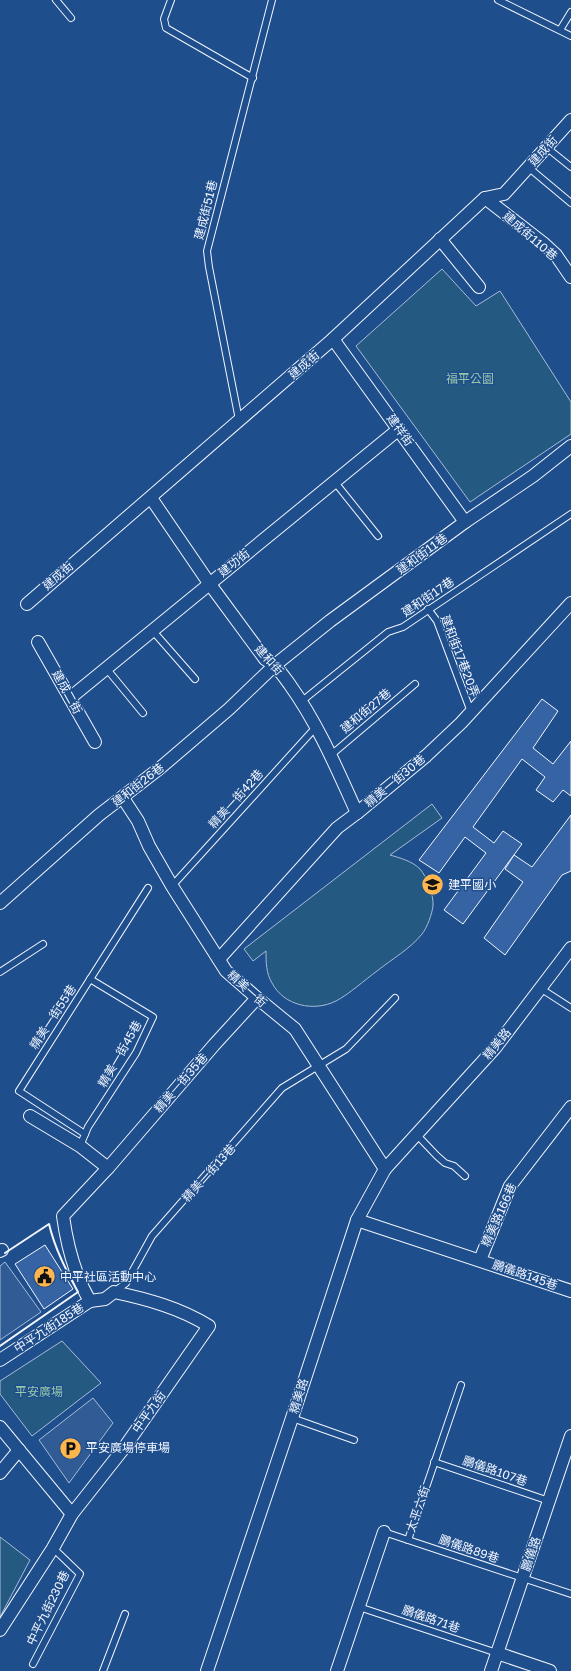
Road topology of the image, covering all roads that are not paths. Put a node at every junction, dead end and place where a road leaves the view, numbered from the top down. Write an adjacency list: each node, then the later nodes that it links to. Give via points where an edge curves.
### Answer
1 (56, 0): 6 (lane)
2 (171, 0): 9 (lane, via 164,19 166,28)
3 (272, 0): 9 (lane, 建成街51巷)
4 (498, 0): 7 (lane)
5 (571, 12): 7 (lane)
6 (71, 18)
7 (560, 30): 8 (lane)
8 (571, 36)
9 (253, 78): 20 (lane, 建成街51巷, via 207,251)
10 (571, 120): 11 (street, 建成街)
11 (546, 147): 12 (street, 建成街); 13 (lane)
12 (528, 167): 14 (street, 建成街, via 504,194); 15 (lane)
13 (571, 167)
14 (486, 198): 16 (street, 建成街); 17 (street, 建成街110巷, via 556,255)
15 (571, 203)
16 (440, 239): 18 (street); 19 (street, 建成街)
17 (571, 277)
18 (479, 287)
19 (334, 339): 20 (street, 建成街); 21 (street, 建祥街)
20 (239, 420): 24 (street, 建成街)
21 (399, 429): 23 (street, 建功街); 26 (street, 建祥街)
22 (571, 446): 26 (street, 建和街11巷, via 533,476)
23 (334, 481): 27 (lane); 28 (street, 建功街)
24 (151, 498): 28 (street, 建和街); 30 (street, 建成街)
25 (571, 514): 31 (lane, 建和街17巷)
26 (465, 522): 34 (street, 建和街11巷, via 330,621)
27 (378, 536)
28 (209, 583): 32 (street, 建功街); 34 (street, 建和街, via 265,659)
29 (571, 603): 41 (street, 精美一街30巷)
30 (27, 604)
31 (428, 609): 39 (lane, 建和街17巷, via 403,627 388,632); 41 (lane, 建和街17巷20弄, via 437,621)
32 (152, 630): 35 (street, 建功街); 36 (lane)
33 (38, 642): 38 (street, 建成二街)
34 (275, 665): 39 (street, 建和街); 45 (street, 建和街26巷, via 229,709)
35 (106, 668): 38 (street, 建功街); 40 (lane)
36 (195, 679)
37 (415, 684): 44 (lane, 建和街27巷)
38 (70, 698): 43 (street, 建成二街)
39 (302, 702): 42 (street, 建和街)
40 (143, 713)
41 (471, 713): 46 (street, 精美一街30巷, via 426,756)
42 (316, 727): 44 (street, 建和街); 47 (lane, 精美一街42巷)
43 (94, 742)
44 (331, 755): 46 (street, 建和街)
45 (123, 798): 47 (street, 精美一街); 49 (street, 建和街26巷, via 99,815)
46 (357, 813): 52 (street, 精美一街30巷, via 337,828)
47 (172, 886): 52 (street, 精美一街)
48 (148, 888): 54 (lane, 精美一街55巷)
49 (0, 903)
50 (42, 944): 53 (lane)
51 (571, 948): 55 (street, 精美路)
52 (219, 959): 56 (street, 精美一街, via 226,971)
53 (0, 972)
54 (90, 979): 62 (lane, 精美一街45巷, via 153,1017 136,1053); 62 (lane, 精美一街55巷, via 19,1091)
55 (540, 988): 58 (lane); 63 (street, 精美路, via 495,1048)
56 (257, 998): 59 (street, 精美一街, via 295,1029); 65 (street, 精美一街35巷)
57 (395, 998): 59 (lane, 精美一街13巷, via 346,1048)
58 (571, 1008)
59 (317, 1066): 66 (street, 精美一街); 71 (lane, 精美一街13巷, via 282,1088 152,1236 126,1283)
60 (571, 1107): 69 (street, 精美路166巷, via 510,1186)
61 (30, 1116): 64 (street)
62 (86, 1134): 64 (lane, 精美一街45巷)
63 (417, 1136): 66 (street, 精美路); 67 (lane, via 445,1163 454,1166)
64 (80, 1146): 65 (street)
65 (108, 1168): 72 (street, 中平九街185巷, via 63,1216 80,1285)
66 (385, 1169): 68 (street, 精美路)
67 (465, 1176)
68 (357, 1220): 69 (street, 精美路166巷); 75 (street, 精美路)
69 (480, 1260): 70 (street, 鵬儀路145巷)
70 (571, 1291)
71 (114, 1292): 72 (street, 精美一街13巷, via 105,1299); 83 (street, 中平九街, via 146,1299 209,1326 124,1448)
72 (90, 1301): 73 (street, 中平九街185巷)
73 (0, 1360)
74 (460, 1385): 80 (lane, 太平六街)
75 (292, 1418): 78 (lane); 95 (street, 精美路)
76 (0, 1427): 79 (street)
77 (571, 1436): 82 (street, 鵬儀路)
78 (354, 1440)
79 (19, 1450): 81 (street); 83 (street)
80 (434, 1462): 82 (lane, 鵬儀路107巷); 85 (lane, 太平六街)
81 (0, 1473)
82 (549, 1501): 87 (street, 鵬儀路)
83 (72, 1514): 86 (street, 中平九街)
84 (384, 1532): 85 (lane, 太平六街); 89 (street, 太平六街)
85 (408, 1540): 87 (lane, 鵬儀路89巷)
86 (53, 1548): 91 (street, 中平九街); 93 (lane, 中平九街230巷, via 80,1574)
87 (522, 1578): 88 (lane, 鵬儀路89巷); 92 (street, 鵬儀路)
88 (571, 1594)
89 (359, 1607): 92 (lane, 鵬儀路71巷); 96 (street, 太平六街)
90 (125, 1614): 94 (lane)
91 (0, 1630)
92 (497, 1653): 97 (street, 鵬儀路); 98 (street)
93 (33, 1664)
94 (103, 1671)
95 (207, 1671)
96 (337, 1671)
97 (491, 1671)
98 (550, 1671)

